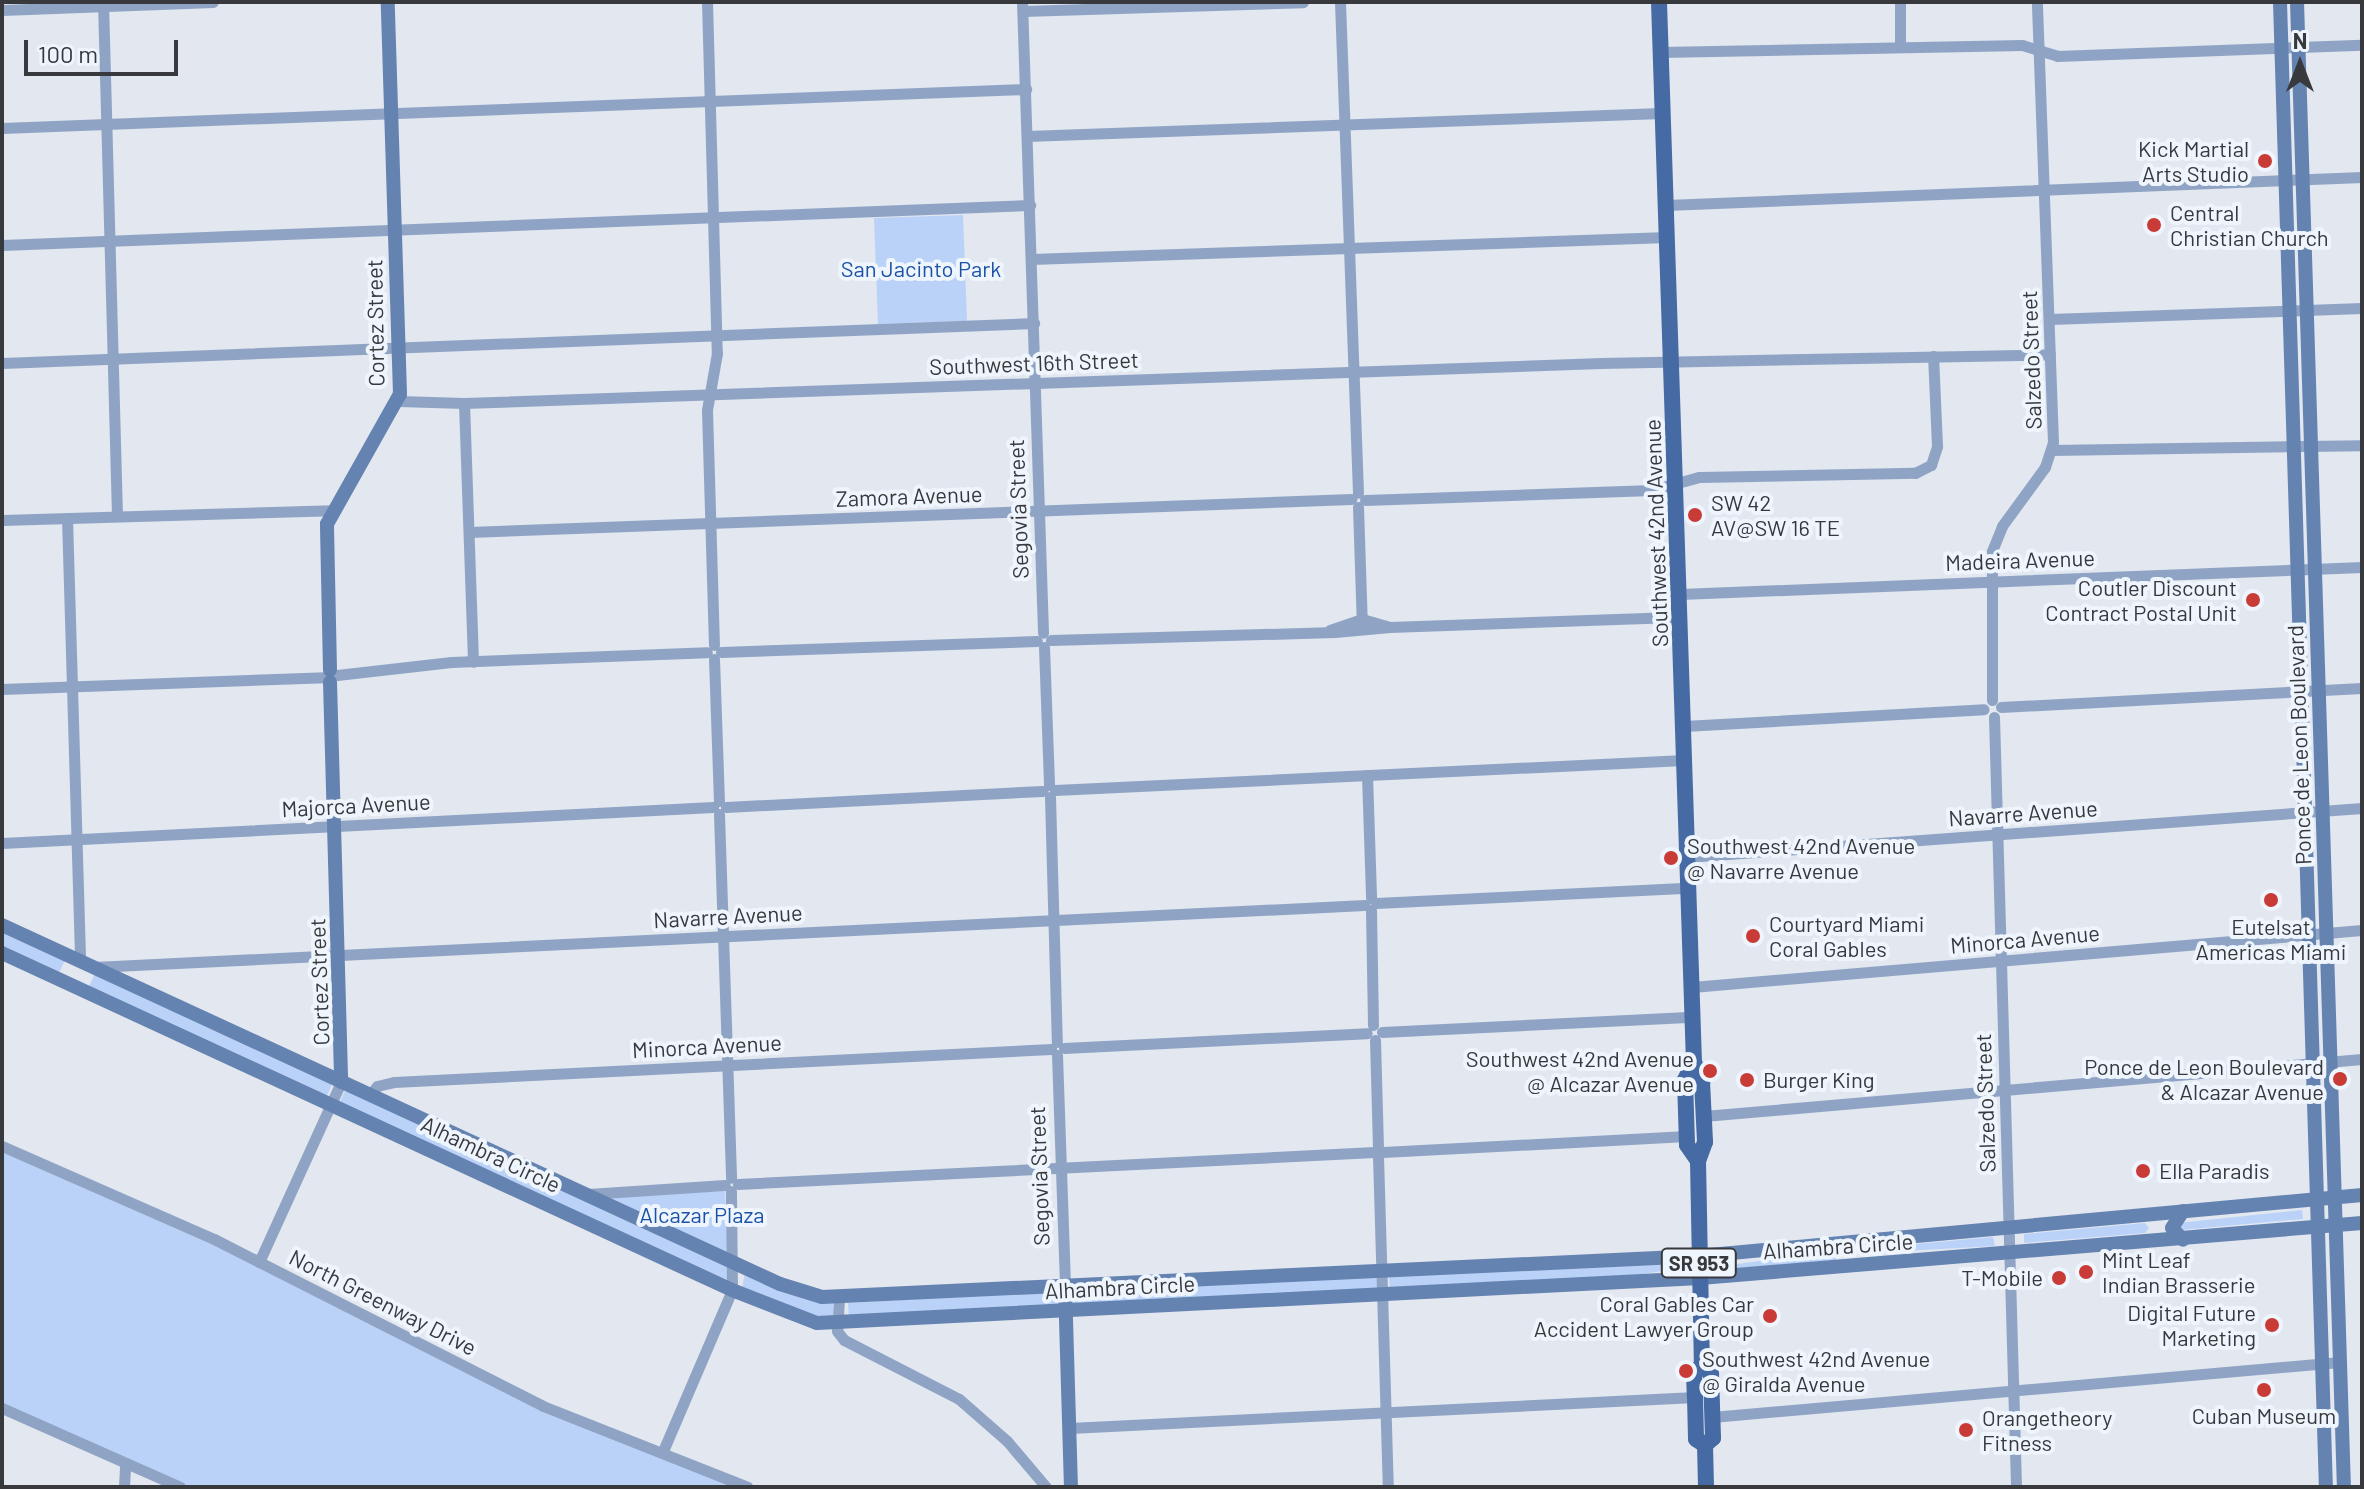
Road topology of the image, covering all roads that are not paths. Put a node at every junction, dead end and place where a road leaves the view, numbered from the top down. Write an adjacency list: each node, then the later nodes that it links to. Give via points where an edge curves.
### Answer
1 (213, 2): 12 (street)
2 (388, 2): 24 (street, Cortez Street)
3 (1303, 2): 13 (street)
4 (1340, 2): 27 (street)
5 (1659, 2): 21 (main road, Southwest 42nd Avenue / SR 953)
6 (1900, 2): 17 (street)
7 (2037, 2): 20 (street, Salzedo Street)
8 (2280, 2): 19 (street, Ponce de Leon Boulevard)
9 (2297, 2): 15 (street, Ponce de Leon Boulevard)
10 (2304, 2): 15 (street)
11 (705, 3): 23 (street)
12 (103, 4): 14 (street); 26 (street)
13 (1022, 7): 22 (street, Segovia Street)
14 (2, 10)
15 (2298, 24): 18 (street, Ponce de Leon Boulevard)
16 (2362, 45): 18 (street)
17 (1900, 46): 20 (street, via 2022,45); 21 (street)
18 (2299, 47): 19 (street); 31 (street, Ponce de Leon Boulevard)
19 (2282, 48): 20 (street, via 2057,56); 32 (street, Ponce de Leon Boulevard)
20 (2039, 51): 33 (street, Salzedo Street)
21 (1660, 52): 25 (main road, Southwest 42nd Avenue / SR 953)
22 (1026, 89): 23 (street); 29 (street, Segovia Street)
23 (708, 100): 24 (street); 36 (street)
24 (392, 113): 26 (street); 37 (street, Cortez Street)
25 (1662, 113): 27 (street); 35 (main road, Southwest 42nd Avenue / SR 953)
26 (106, 123): 28 (street); 39 (street)
27 (1344, 125): 29 (street); 41 (street)
28 (2, 128)
29 (1027, 136): 34 (street, Segovia Street)
30 (2362, 177): 31 (street)
31 (2303, 178): 32 (street); 45 (street, Ponce de Leon Boulevard)
32 (2286, 179): 33 (street); 44 (street, Ponce de Leon Boulevard)
33 (2045, 187): 35 (street); 46 (street, Salzedo Street)
34 (1030, 205): 36 (street); 42 (street, Segovia Street)
35 (1666, 205): 38 (main road, Southwest 42nd Avenue / SR 953)
36 (712, 218): 37 (street); 48 (street)
37 (395, 229): 39 (street); 49 (street, Cortez Street)
38 (1668, 237): 41 (street); 53 (main road, Southwest 42nd Avenue / SR 953)
39 (109, 241): 40 (street); 52 (street)
40 (2, 245)
41 (1349, 248): 42 (street); 55 (street)
42 (1031, 259): 47 (street, Segovia Street)
43 (2362, 308): 45 (street)
44 (2292, 310): 45 (street); 46 (street); 61 (street, Ponce de Leon Boulevard)
45 (2309, 310): 62 (street, Ponce de Leon Boulevard)
46 (2050, 319): 50 (street, Salzedo Street)
47 (1034, 323): 48 (street); 56 (street, Segovia Street)
48 (716, 335): 49 (street); 57 (street)
49 (399, 346): 52 (street); 58 (street, Cortez Street)
50 (2050, 354): 51 (street, Southwest 16th Street); 63 (street, Salzedo Street)
51 (1933, 356): 53 (street, Southwest 16th Street); 64 (street, Zamora Avenue, via 1937,446 1931,465 1909,474 1699,477)
52 (114, 358): 54 (street); 68 (street)
53 (1672, 361): 55 (street, Southwest 16th Street); 64 (main road, Southwest 42nd Avenue / SR 953)
54 (2, 363)
55 (1354, 372): 56 (street, Southwest 16th Street); 65 (street)
56 (1036, 382): 57 (street, Southwest 16th Street); 67 (street, Segovia Street)
57 (712, 394): 59 (street, Southwest 16th Street); 71 (street, via 707,410)
58 (398, 401): 59 (street, Southwest 16th Street); 66 (street, Cortez Street)
59 (464, 403): 72 (street)
60 (2362, 445): 62 (street)
61 (2296, 446): 62 (street); 63 (street); 74 (street, Ponce de Leon Boulevard)
62 (2312, 446): 75 (street, Ponce de Leon Boulevard)
63 (2052, 450): 76 (street, Salzedo Street, via 1997,535)
64 (1676, 483): 65 (street, Zamora Avenue, via 1652,490); 77 (main road, Southwest 42nd Avenue / SR 953)
65 (1358, 500): 67 (street, Zamora Avenue); 79 (street)
66 (332, 510): 68 (street); 83 (street, Cortez Street, via 326,531)
67 (1040, 512): 71 (street, Zamora Avenue); 80 (street, Segovia Street)
68 (117, 516): 69 (street)
69 (67, 518): 70 (street); 84 (street)
70 (2, 520)
71 (710, 524): 72 (street, Zamora Avenue); 81 (street)
72 (469, 532): 82 (street)
73 (2362, 567): 75 (street, Madeira Avenue)
74 (2299, 569): 75 (street, Madeira Avenue); 76 (street, Madeira Avenue); 88 (street, Ponce de Leon Boulevard)
75 (2316, 569): 87 (street, Ponce de Leon Boulevard)
76 (1990, 581): 77 (street, Madeira Avenue); 89 (street, Salzedo Street)
77 (1680, 594): 78 (main road, Southwest 42nd Avenue / SR 953)
78 (1681, 617): 79 (street, via 1390,627); 90 (main road, Southwest 42nd Avenue / SR 953)
79 (1362, 623): 80 (street, via 1330,630)
80 (1044, 640): 81 (street); 93 (street, Segovia Street)
81 (714, 652): 82 (street); 94 (street)
82 (473, 662): 83 (street)
83 (330, 676): 84 (street); 98 (street, Cortez Street)
84 (73, 687): 86 (street); 100 (street)
85 (2362, 688): 87 (street)
86 (2, 689)
87 (2320, 690): 88 (street); 96 (street, Ponce de Leon Boulevard)
88 (2303, 691): 89 (street); 97 (street, Ponce de Leon Boulevard)
89 (1993, 708): 90 (street); 99 (street, Salzedo Street)
90 (1684, 726): 91 (main road, Southwest 42nd Avenue / SR 953)
91 (1684, 760): 92 (street, Majorca Avenue); 102 (main road, Southwest 42nd Avenue / SR 953)
92 (1367, 775): 93 (street, Majorca Avenue); 104 (street)
93 (1049, 791): 94 (street, Majorca Avenue); 105 (street, Segovia Street)
94 (719, 807): 98 (street, Majorca Avenue); 110 (street)
95 (2362, 808): 96 (street, Navarre Avenue)
96 (2323, 811): 97 (street, Navarre Avenue); 108 (street, Ponce de Leon Boulevard)
97 (2306, 812): 99 (street, Navarre Avenue); 109 (street, Ponce de Leon Boulevard)
98 (335, 826): 100 (street, Majorca Avenue); 112 (street, Cortez Street)
99 (1997, 835): 102 (street, Navarre Avenue); 113 (street, Salzedo Street)
100 (78, 840): 101 (street, Majorca Avenue); 114 (street)
101 (2, 843)
102 (1687, 857): 103 (main road, Southwest 42nd Avenue / SR 953)
103 (1688, 888): 104 (street, Navarre Avenue); 116 (main road, Southwest 42nd Avenue / SR 953)
104 (1370, 904): 105 (street, Navarre Avenue); 118 (street)
105 (1053, 920): 110 (street, Navarre Avenue); 119 (street, Segovia Street)
106 (2, 925): 114 (street, Alhambra Circle)
107 (2362, 930): 108 (street, Minorca Avenue)
108 (2327, 933): 109 (street, Minorca Avenue); 122 (street, Ponce de Leon Boulevard)
109 (2310, 934): 113 (street, Minorca Avenue); 123 (street, Ponce de Leon Boulevard)
110 (723, 936): 112 (street, Navarre Avenue); 124 (street)
111 (2, 953): 115 (street, Alhambra Circle)
112 (340, 955): 114 (street, Navarre Avenue); 126 (street, Cortez Street)
113 (2002, 962): 116 (street, Minorca Avenue); 127 (street, Salzedo Street)
114 (87, 964): 115 (street); 126 (street, Alhambra Circle)
115 (76, 987): 129 (street, Alhambra Circle)
116 (1692, 987): 117 (main road, Southwest 42nd Avenue / SR 953)
117 (1693, 1017): 118 (street, Minorca Avenue); 121 (main road, Southwest 42nd Avenue / SR 953)
118 (1374, 1032): 119 (street, Minorca Avenue); 133 (street)
119 (1057, 1048): 124 (street, Minorca Avenue); 135 (street, Segovia Street)
120 (2362, 1059): 122 (street)
121 (1694, 1062): 125 (main road, Southwest 42nd Avenue / SR 953); 130 (main road, Southwest 42nd Avenue / SR 953, via 1702,1082)
122 (2332, 1062): 123 (street); 139 (street, Ponce de Leon Boulevard)
123 (2314, 1063): 127 (street); 140 (street, Ponce de Leon Boulevard)
124 (728, 1065): 128 (street, Minorca Avenue, via 394,1082 377,1086); 136 (street)
125 (1685, 1080): 130 (main road, via 1692,1083 1694,1103); 131 (main road, Southwest 42nd Avenue / SR 953)
126 (341, 1082): 128 (street, Alhambra Circle); 129 (street, Cortez Street)
127 (2004, 1091): 130 (street); 144 (street, Salzedo Street)
128 (370, 1095): 137 (street, Alhambra Circle)
129 (332, 1105): 153 (street, Cortez Street); 160 (street, Alhambra Circle)
130 (1704, 1116): 134 (main road, Southwest 42nd Avenue / SR 953, via 1705,1142)
131 (1687, 1136): 133 (street); 134 (main road, Southwest 42nd Avenue / SR 953)
132 (2, 1146): 153 (street, North Greenway Drive)
133 (1378, 1152): 135 (street); 157 (street)
134 (1698, 1161): 151 (main road, Southwest 42nd Avenue / SR 953)
135 (1061, 1168): 136 (street); 159 (street, Segovia Street)
136 (731, 1184): 137 (street); 154 (street)
137 (588, 1194): 154 (street, Alhambra Circle)
138 (2362, 1195): 139 (street, Alhambra Circle)
139 (2335, 1197): 140 (street, Alhambra Circle); 145 (street, Ponce de Leon Boulevard)
140 (2317, 1198): 141 (street, Alhambra Circle); 146 (street, Ponce de Leon Boulevard)
141 (2183, 1211): 142 (street, Alhambra Circle); 148 (street, via 2172,1228)
142 (2141, 1215): 144 (street, Alhambra Circle); 150 (street, via 2154,1227)
143 (2362, 1223): 145 (street, Alhambra Circle)
144 (2009, 1226): 147 (street, Alhambra Circle); 152 (street, Salzedo Street)
145 (2336, 1226): 146 (street, Alhambra Circle); 165 (street, Ponce de Leon Boulevard)
146 (2318, 1228): 148 (street, Alhambra Circle); 166 (street, Ponce de Leon Boulevard)
147 (1869, 1239): 149 (street, Alhambra Circle); 155 (street, via 1863,1253)
148 (2183, 1240): 150 (street, Alhambra Circle)
149 (1837, 1243): 151 (street, Alhambra Circle); 156 (street, via 1845,1254)
150 (2145, 1244): 152 (street, Alhambra Circle)
151 (1699, 1256): 157 (street, Alhambra Circle); 158 (main road, Southwest 42nd Avenue / SR 953)
152 (2010, 1256): 155 (street, Alhambra Circle); 168 (street, Salzedo Street)
153 (259, 1262): 175 (street, North Greenway Drive, via 530,1400)
154 (734, 1262): 160 (street); 162 (street, Alhambra Circle, via 799,1291)
155 (1874, 1265): 156 (street, Alhambra Circle)
156 (1839, 1269): 158 (street, Alhambra Circle)
157 (1382, 1271): 159 (street, Alhambra Circle); 161 (street)
158 (1700, 1278): 161 (street, Alhambra Circle); 167 (main road, Southwest 42nd Avenue / SR 953)
159 (1065, 1286): 162 (street, Alhambra Circle); 163 (street, Segovia Street)
160 (732, 1290): 164 (street, Alhambra Circle, via 801,1320); 175 (street)
161 (1383, 1295): 163 (street, Alhambra Circle); 171 (street)
162 (839, 1298): 164 (street)
163 (1066, 1312): 164 (street, Alhambra Circle); 173 (street, Segovia Street)
164 (841, 1323): 180 (street, via 840,1336 959,1399 1007,1441)
165 (2340, 1362): 166 (street); 186 (street, Ponce de Leon Boulevard)
166 (2321, 1364): 168 (street); 185 (street, Ponce de Leon Boulevard)
167 (1698, 1369): 169 (main road, Southwest 42nd Avenue / SR 953); 172 (main road, Southwest 42nd Avenue / SR 953, via 1711,1374)
168 (2014, 1391): 172 (street); 184 (street, Salzedo Street)
169 (1695, 1397): 171 (street); 174 (main road, Southwest 42nd Avenue / SR 953, via 1696,1439)
170 (2, 1408): 176 (street)
171 (1386, 1412): 173 (street); 182 (street)
172 (1712, 1417): 174 (main road, Southwest 42nd Avenue / SR 953, via 1713,1438)
173 (1070, 1428): 181 (street, Segovia Street)
174 (1705, 1445): 183 (main road, Southwest 42nd Avenue / SR 953)
175 (663, 1451): 179 (street, North Greenway Drive)
176 (125, 1465): 177 (street); 178 (street)
177 (124, 1487)
178 (180, 1487)
179 (748, 1487)
180 (1046, 1487)
181 (1071, 1487)
182 (1388, 1487)
183 (1706, 1487)
184 (2016, 1487)
185 (2326, 1487)
186 (2344, 1487)

